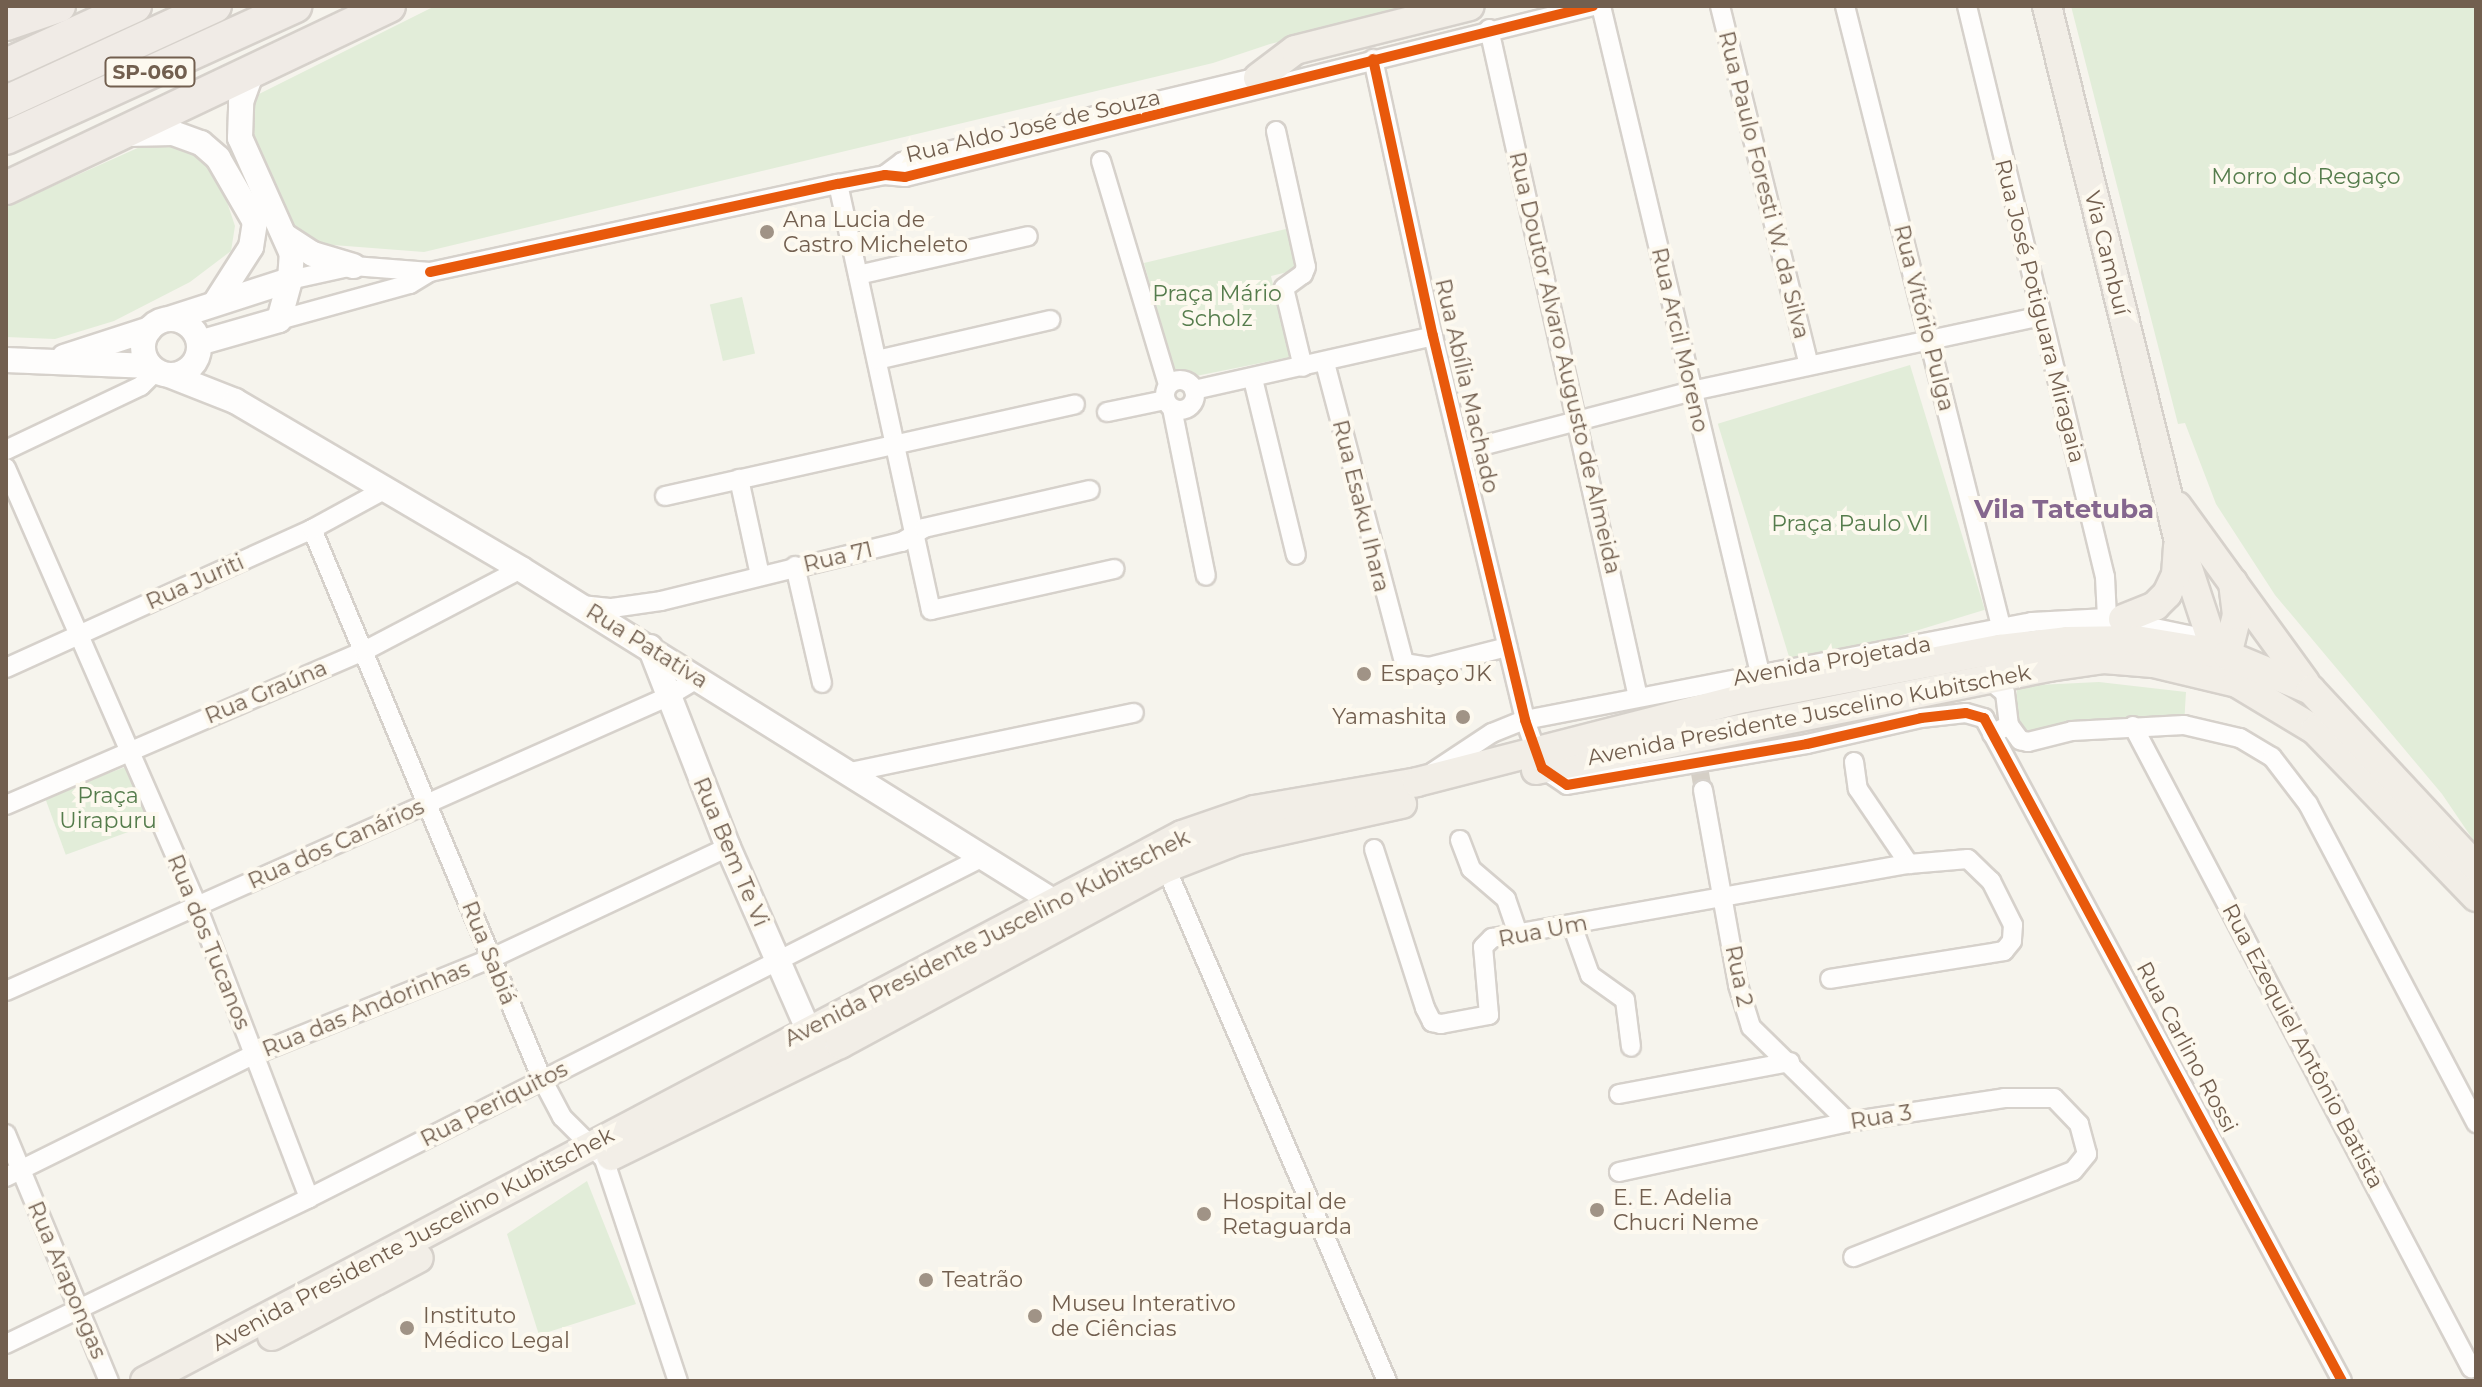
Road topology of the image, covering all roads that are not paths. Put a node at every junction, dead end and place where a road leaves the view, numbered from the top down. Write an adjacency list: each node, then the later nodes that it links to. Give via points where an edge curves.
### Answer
1 (27, 6): 14 (highway)
2 (59, 6): 15 (highway)
3 (135, 6): 18 (highway)
4 (215, 6): 21 (highway, SP-060)
5 (295, 6): 24 (highway, SP-060)
6 (389, 6): 19 (highway)
7 (1470, 6): 20 (main road, via 1295,50)
8 (1593, 6): 16 (street, Rua Aldo José de Souza)
9 (1601, 6): 52 (street, Rua Arcil Moreno)
10 (1720, 6): 47 (street, Rua Paulo Foresti W. da Silva)
11 (1845, 6): 41 (street, Rua Vitório Pulga)
12 (1967, 6): 36 (street, Rua José Potiguara Miragaia)
13 (2047, 6): 66 (main road, Via Cambuí)
14 (6, 17)
15 (6, 24)
16 (1489, 29): 17 (street, Rua Aldo José de Souza); 57 (street, Rua Doutor Alvaro Augusto de Almeida)
17 (1373, 59): 20 (street, Rua Aldo José de Souza); 26 (street, Rua Aldo José de Souza, via 1365,66 1143,121 905,177); 40 (street, Rua Abília Machado)
18 (6, 65)
19 (252, 71): 23 (highway); 29 (main road, via 241,102 240,138)
20 (1258, 78): 26 (street, Rua Aldo José de Souza, via 902,162)
21 (6, 102)
22 (1276, 131): 48 (street, via 1306,267 1284,288)
23 (127, 134): 28 (highway); 35 (main road, via 173,133 201,143 218,158 255,222 251,247)
24 (6, 138)
25 (1101, 161): 53 (street)
26 (885, 175): 27 (street, Rua Aldo José de Souza)
27 (838, 184): 32 (street, Rua Aldo José de Souza); 33 (street)
28 (6, 188)
29 (285, 236): 31 (main road, via 313,254); 34 (main road, via 292,254)
30 (1028, 236): 33 (street)
31 (353, 266): 32 (street, Rua Aldo José de Souza); 34 (street, Rua Aldo José de Souza)
32 (430, 272): 37 (street, Rua Aldo José de Souza, via 410,284)
33 (858, 275): 44 (street)
34 (290, 280): 35 (main road); 37 (main road)
35 (215, 303): 39 (main road)
36 (2041, 316): 41 (street); 79 (street, Rua José Potiguara Miragaia)
37 (279, 320): 42 (main road)
38 (1050, 320): 44 (street)
39 (160, 324): 42 (main road, via 186,323); 45 (main road); 49 (main road, via 143,344)
40 (1433, 336): 46 (street, Rua Abília Machado); 60 (street, Rua Abília Machado)
41 (1930, 338): 47 (street); 80 (street, Rua Vitório Pulga)
42 (199, 348): 49 (main road, via 185,372); 54 (main road, Rua Patativa, via 202,369)
43 (6, 360): 45 (main road, Rua Patativa)
44 (877, 360): 58 (street)
45 (47, 362): 49 (main road, Rua Patativa)
46 (1325, 363): 48 (street, Rua Abília Machado); 84 (street, Rua Esaku Ihara, via 1404,663 1414,668)
47 (1809, 365): 52 (street)
48 (1303, 367): 50 (street, Rua Abília Machado)
49 (158, 370): 54 (main road, Rua Patativa); 59 (street, via 141,386)
50 (1253, 379): 51 (street, Rua Abília Machado); 70 (street)
51 (1194, 390): 53 (street, via 1183,380); 53 (street, via 1191,405)
52 (1692, 391): 57 (street); 89 (street, Rua Arcil Moreno)
53 (1169, 397): 56 (street); 75 (street)
54 (235, 401): 64 (main road, Rua Patativa)
55 (1075, 404): 58 (street)
56 (1107, 412)
57 (1581, 423): 60 (street); 96 (street, Rua Doutor Alvaro Augusto de Almeida)
58 (896, 444): 62 (street); 68 (street)
59 (6, 450)
60 (1462, 451): 84 (street, Rua Abília Machado)
61 (6, 468): 81 (street, Rua dos Tucanos)
62 (739, 479): 65 (street); 74 (street)
63 (1090, 490): 68 (street, Rua 71, via 924,528)
64 (382, 491): 67 (street, Rua Juriti); 72 (main road, Rua Patativa)
65 (665, 496)
66 (2171, 499): 69 (main road, Via Cambuí); 76 (main road, Via Cambuí)
67 (312, 529): 81 (street, Rua Juriti); 85 (street, Rua Sabiá)
68 (914, 537): 71 (street, Rua 71); 73 (street, via 931,610)
69 (2179, 541): 79 (main road, via 2176,575 2167,594 2155,606); 86 (main road, Via Cambuí)
70 (1296, 555)
71 (795, 566): 74 (street, Rua 71); 93 (street)
72 (521, 569): 78 (main road, Rua Patativa); 85 (street, Rua Graúna)
73 (1114, 569)
74 (760, 575): 77 (street, Rua 71)
75 (1206, 576)
76 (2232, 579): 86 (main road, via 2237,615); 94 (main road, Via Cambuí, via 2284,659)
77 (661, 601): 78 (street, Rua 71, via 612,608); 82 (street, via 633,613)
78 (581, 605): 82 (main road, Rua Patativa)
79 (2115, 618): 80 (street, Avenida Projetada, via 2032,622); 86 (street, Avenida Projetada)
80 (2002, 630): 83 (street, Avenida Projetada)
81 (77, 636): 87 (street, Rua Juriti); 104 (street, Rua dos Tucanos)
82 (640, 641): 91 (main road, Rua Patativa); 95 (main road, Rua Bem Te Vi)
83 (1966, 646): 86 (main road, Avenida Presidente Juscelino Kubitschek, via 2104,639); 88 (main road, Avenida Presidente Juscelino Kubitschek); 92 (street)
84 (1507, 647): 99 (street, Rua Abília Machado)
85 (364, 651): 104 (street, Rua Graúna); 110 (street, Rua Sabiá)
86 (2215, 655): 90 (main road, Avenida Presidente Juscelino Kubitschek); 92 (main road, Avenida Presidente Juscelino Kubitschek, via 2104,659)
87 (6, 668)
88 (1826, 671): 89 (street, Avenida Projetada); 97 (street); 105 (main road, Avenida Presidente Juscelino Kubitschek)
89 (1760, 673): 96 (street, Avenida Projetada)
90 (2248, 674): 94 (main road, Avenida Presidente Juscelino Kubitschek); 119 (main road, Avenida Presidente Juscelino Kubitschek, via 2315,730)
91 (699, 678): 95 (street, Rua dos Canários); 107 (main road, Rua Patativa)
92 (1988, 680): 97 (main road, Avenida Presidente Juscelino Kubitschek); 100 (street, via 2005,693)
93 (822, 683)
94 (2311, 690): 118 (main road, Avenida Presidente Juscelino Kubitschek)
95 (667, 697): 110 (street, Rua dos Canários); 113 (main road, Rua Bem Te Vi)
96 (1638, 697): 99 (street, Avenida Projetada)
97 (1835, 710): 103 (street); 105 (main road, Avenida Presidente Juscelino Kubitschek)
98 (1134, 713): 107 (street)
99 (1525, 720): 105 (street, Rua Abília Machado); 109 (street, Avenida Projetada, via 1492,733)
100 (2009, 725): 101 (street, via 2028,742 2072,731); 102 (street)
101 (2133, 726): 136 (street, via 2184,725 2227,734 2257,747 2285,771 2308,804); 145 (street, Rua Ezequiel Antônio Batista)
102 (1992, 734): 103 (street, via 1984,718 1966,713); 151 (street, Rua Carlino Rossi)
103 (1807, 744): 108 (street)
104 (128, 749): 111 (street, Rua Graúna); 122 (street, Rua dos Tucanos)
105 (1539, 759): 108 (street, via 1567,785); 109 (main road, Avenida Presidente Juscelino Kubitschek); 115 (main road, Avenida Presidente Juscelino Kubitschek)
106 (1854, 762): 117 (street, via 1858,789)
107 (846, 773): 116 (main road, Rua Patativa)
108 (1700, 775): 120 (street, Rua 2)
109 (1417, 782): 115 (main road, Avenida Presidente Juscelino Kubitschek, via 1254,810)
110 (430, 802): 122 (street, Rua dos Canários); 126 (street, Rua Sabiá)
111 (6, 805)
112 (1460, 840): 124 (street, via 1471,869 1506,899)
113 (728, 847): 125 (main road, Rua Bem Te Vi); 126 (street, Rua das Andorinhas)
114 (1374, 849): 124 (street, Rua Um, via 1432,1022 1489,1015 1483,947 1492,938)
115 (1161, 858): 121 (main road, Avenida Presidente Juscelino Kubitschek); 129 (main road, Avenida Presidente Juscelino Kubitschek); 150 (street)
116 (979, 859): 121 (main road, Rua Patativa); 125 (street, Rua Periquitos)
117 (1909, 864): 120 (street, Rua Um); 127 (street, Rua Um, via 1968,859 1991,881 2008,912 2014,934 2004,951)
118 (2476, 867)
119 (2476, 897)
120 (1724, 898): 123 (street, Rua Um); 132 (street, Rua 2, via 1738,985 1751,1027)
121 (1053, 901): 129 (main road, Avenida Presidente Juscelino Kubitschek)
122 (197, 906): 128 (street, Rua dos Canários); 131 (street, Rua dos Tucanos)
123 (1572, 925): 124 (street, Rua Um); 130 (street, via 1590,975 1625,1000)
124 (1518, 933)
125 (776, 958): 129 (main road, Rua Bem Te Vi); 133 (street, Rua Periquitos)
126 (490, 959): 131 (street, Rua das Andorinhas); 133 (street, Rua Sabiá)
127 (1830, 979)
128 (6, 991)
129 (813, 1042): 138 (main road, Avenida Presidente Juscelino Kubitschek)
130 (1631, 1047)
131 (253, 1055): 140 (street, Rua das Andorinhas); 141 (street, Rua dos Tucanos)
132 (1790, 1062): 134 (street); 135 (street, Rua 2)
133 (542, 1079): 138 (street, Rua Sabiá, via 562,1117); 141 (street, Rua Periquitos)
134 (1619, 1094)
135 (1848, 1122): 139 (street, Rua 3); 142 (street, Rua 3, via 2029,1096 2054,1098 2079,1124 2088,1146 2079,1168)
136 (2476, 1123)
137 (6, 1134): 140 (street, Rua Arapongas)
138 (596, 1153): 147 (main road, Avenida Presidente Juscelino Kubitschek); 148 (main road, Avenida Presidente Juscelino Kubitschek); 149 (street)
139 (1619, 1172)
140 (14, 1174): 143 (street, Rua Arapongas)
141 (309, 1198): 143 (street, Rua Periquitos)
142 (1853, 1257)
143 (77, 1306): 144 (street, Rua Periquitos); 146 (street, Rua Arapongas)
144 (6, 1344)
145 (2469, 1371)
146 (109, 1381)
147 (145, 1381)
148 (187, 1381)
149 (678, 1381)
150 (1387, 1381)
151 (2342, 1381)

